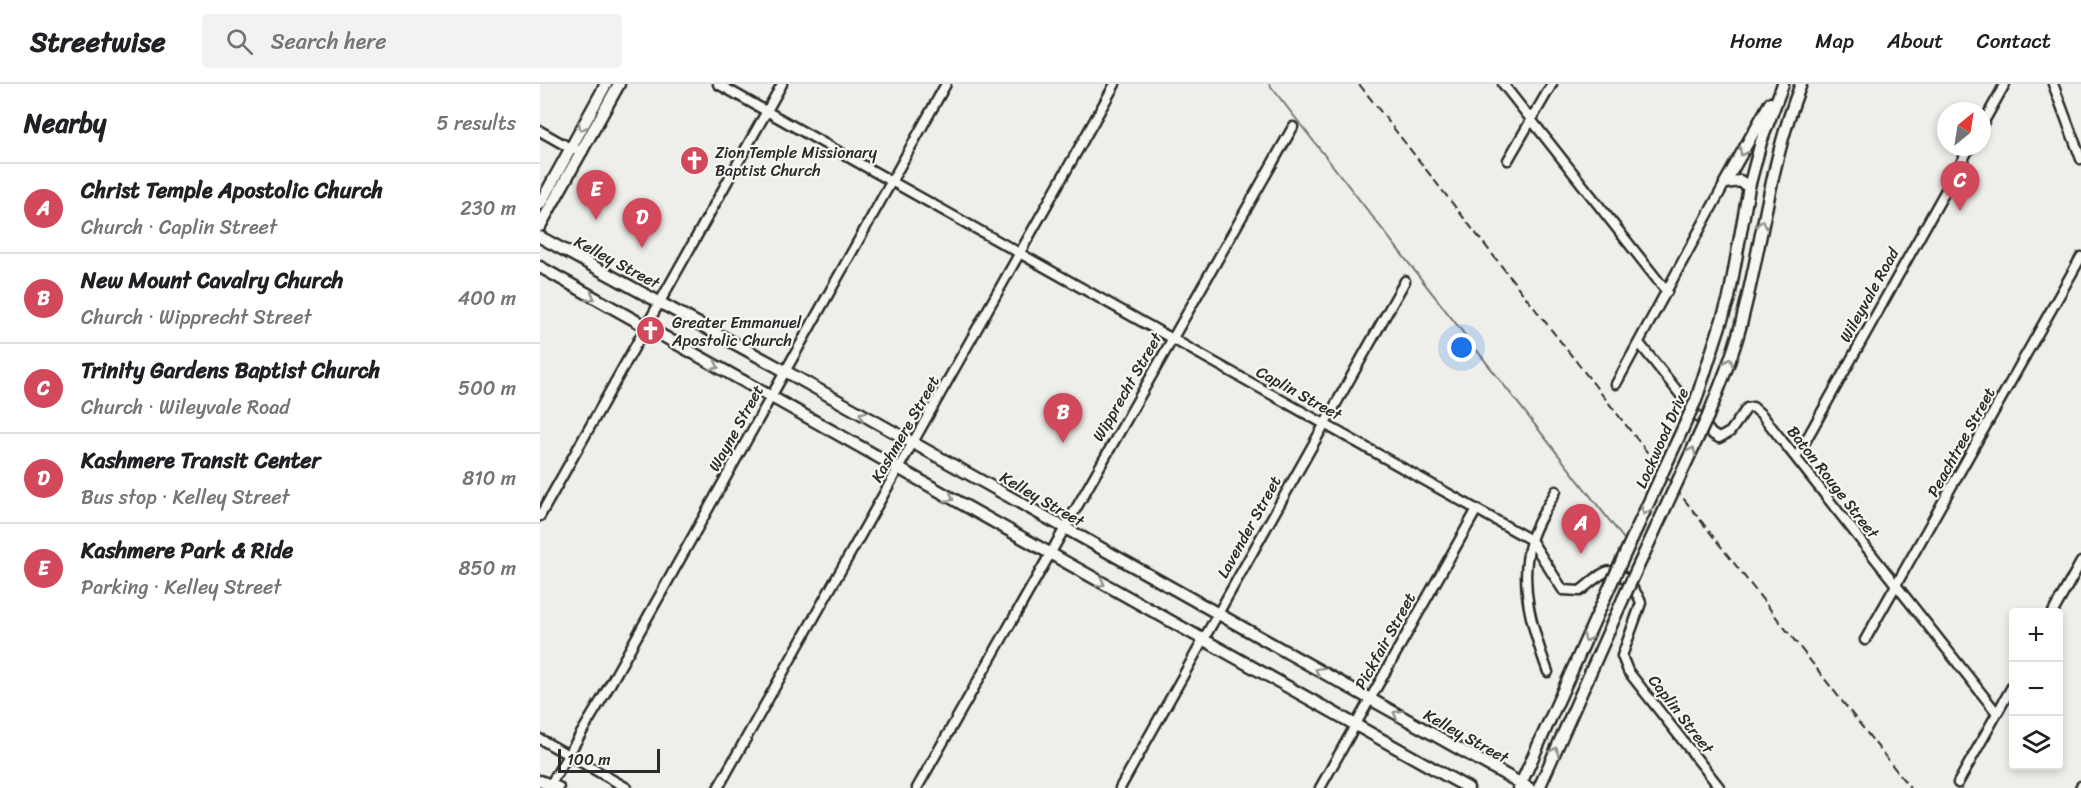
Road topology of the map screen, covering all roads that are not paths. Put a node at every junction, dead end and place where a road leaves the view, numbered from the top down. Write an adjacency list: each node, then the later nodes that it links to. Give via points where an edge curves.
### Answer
1 (606, 84): 18 (main road, one-way to 18)
2 (619, 84): 21 (main road)
3 (718, 84): 14 (street, Caplin Street)
4 (782, 84): 14 (street)
5 (946, 84): 25 (street, Wayne Street)
6 (1115, 84): 31 (street, Kashmere Street)
7 (1503, 84): 15 (street)
8 (1552, 84): 15 (street)
9 (1782, 84): 19 (main road, Lockwood Drive); 26 (main road, one-way to 26)
10 (1801, 84): 20 (main road, Lockwood Drive)
11 (2005, 84): 13 (street)
12 (2053, 84): 23 (street)
13 (1991, 109)
14 (767, 112): 25 (street, Caplin Street); 36 (street)
15 (1532, 120): 24 (street); 35 (street)
16 (1293, 127): 38 (street, Wipprecht Street)
17 (540, 131): 18 (street)
18 (570, 148): 21 (street); 28 (main road)
19 (1759, 150): 20 (main road, via 1770,155); 27 (main road, Lockwood Drive)
20 (1778, 153): 75 (main road, Lockwood Drive, one-way to 20, bridge, via 1729,364)
21 (581, 154): 29 (main road)
22 (1965, 156): 45 (street, Wileyvale Road)
23 (2081, 159)
24 (1508, 160)
25 (891, 182): 31 (street, Caplin Street); 40 (street, Wayne Street)
26 (1725, 183): 27 (main road, via 1740,181); 35 (street)
27 (1749, 187): 68 (main road, Lockwood Drive, one-way to 68, bridge, via 1729,298 1696,400)
28 (540, 204)
29 (540, 226)
30 (540, 237): 36 (main road, Kelley Street)
31 (1021, 254): 38 (street, Caplin Street); 44 (street, Kashmere Street)
32 (2081, 257): 54 (street, Peachtree Street)
33 (540, 267): 37 (main road, one-way to 37)
34 (1405, 281): 43 (street, Lavender Street)
35 (1667, 292): 39 (street)
36 (661, 302): 37 (street); 40 (main road, Kelley Street)
37 (646, 328): 42 (main road, one-way to 42); 49 (street)
38 (1172, 339): 43 (street, Caplin Street); 50 (street, Wipprecht Street)
39 (1639, 343): 41 (street); 45 (street, Baton Rouge Street, via 1712,434 1726,436 1742,411 1753,407)
40 (785, 371): 42 (street, Wayne Street); 44 (main road, Kelley Street, one-way to 40)
41 (1616, 384)
42 (770, 397): 46 (main road); 65 (street, Wayne Street)
43 (1324, 424): 48 (street, Caplin Street); 56 (street, Lavender Street)
44 (914, 443): 46 (street, Kashmere Street); 50 (main road, Kelley Street)
45 (1796, 458): 54 (street, Baton Rouge Street)
46 (899, 469): 52 (main road, one-way to 52); 70 (street, Kashmere Street)
47 (1556, 491): 51 (street)
48 (1477, 509): 51 (street, Caplin Street); 61 (street, Pickfair Street)
49 (540, 516)
50 (1064, 529): 52 (street, Wipprecht Street); 56 (main road, Kelley Street)
51 (1531, 540): 59 (street, via 1528,603); 76 (street, Caplin Street, via 1563,590 1580,591 1604,573 1616,570 1639,597 1641,609 1622,656 1628,671)
52 (1049, 555): 57 (main road, one-way to 57); 71 (street, Wipprecht Street)
53 (2081, 562): 55 (street)
54 (1897, 587): 58 (street, Peachtree Street); 62 (street, Baton Rouge Street)
55 (2055, 608)
56 (1217, 615): 57 (street, Lavender Street); 61 (main road, Kelley Street, one-way to 56)
57 (1204, 639): 63 (main road); 72 (street, Lavender Street)
58 (1865, 640)
59 (1548, 672)
60 (2009, 690): 62 (street)
61 (1370, 699): 63 (street, Pickfair Street); 68 (main road, Kelley Street, one-way to 61)
62 (1997, 713): 66 (street)
63 (1355, 726): 73 (street, Pickfair Street); 74 (main road)
64 (540, 739): 65 (street)
65 (570, 756): 67 (street, Wayne Street); 69 (street)
66 (1958, 783)
67 (550, 785)
68 (1523, 787)
69 (627, 788)
70 (718, 788)
71 (917, 788)
72 (1120, 788)
73 (1320, 788)
74 (1468, 788)
75 (1539, 788)
76 (1720, 788)

